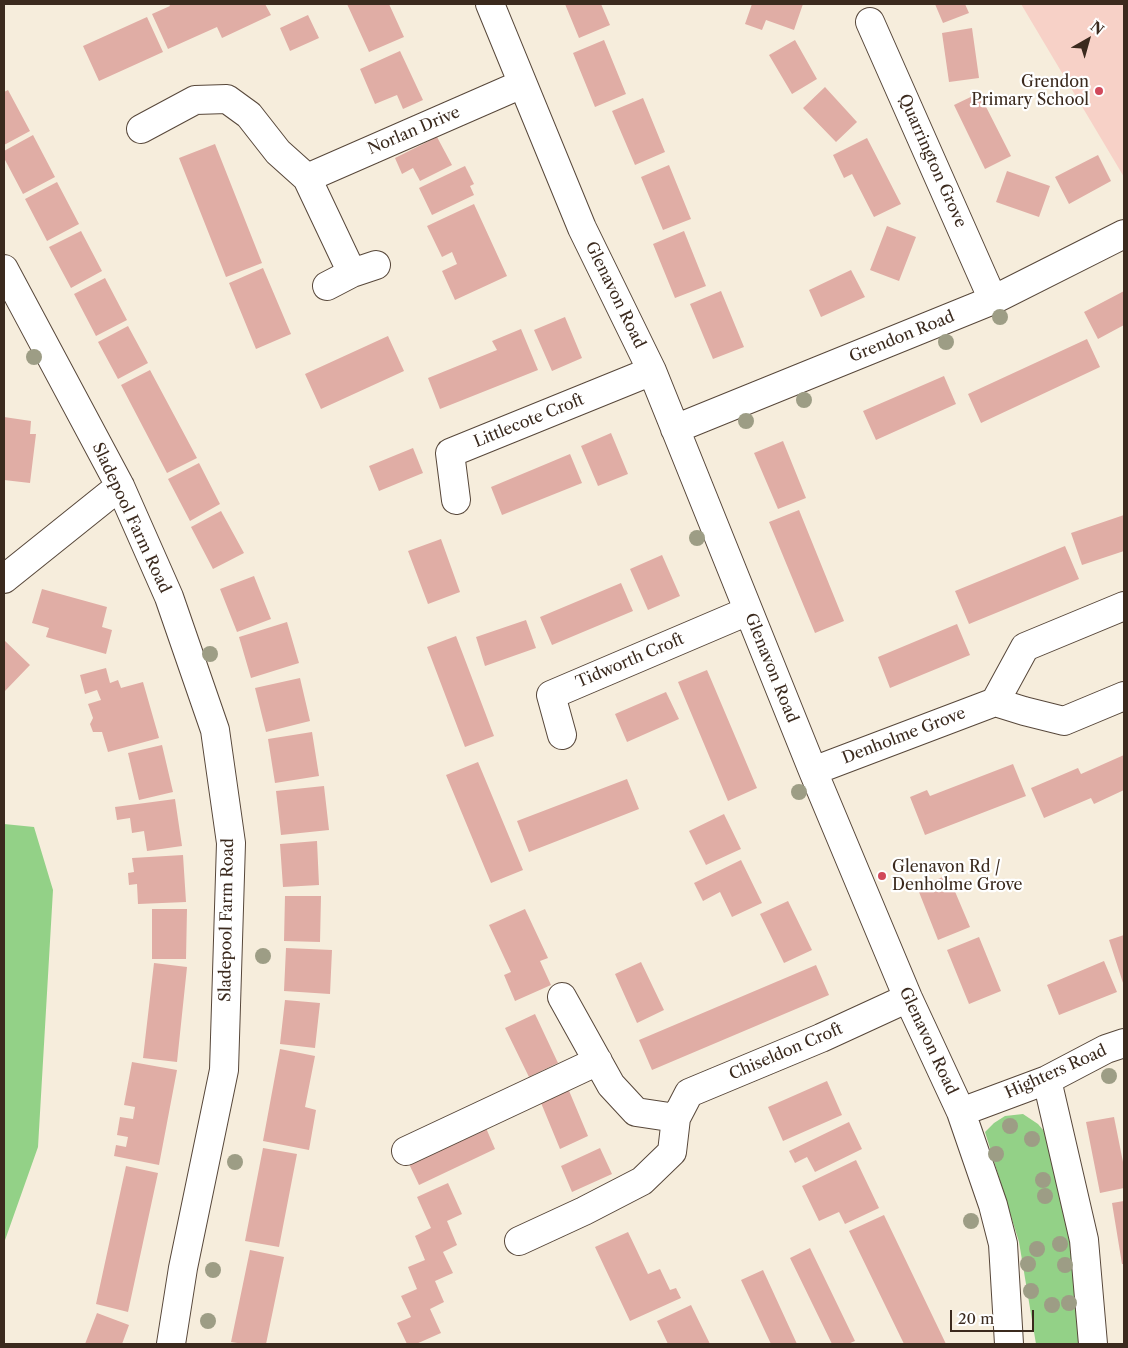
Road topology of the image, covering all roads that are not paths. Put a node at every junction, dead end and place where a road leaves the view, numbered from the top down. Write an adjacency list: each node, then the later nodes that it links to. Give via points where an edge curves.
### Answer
1 (490, 4): 3 (street, Glenavon Road)
2 (870, 22): 9 (street, Quarrington Grove)
3 (522, 84): 5 (street, Norlan Drive); 10 (street, Glenavon Road, via 582,228)
4 (141, 129): 5 (street, via 195,100 227,100 249,115 278,152)
5 (307, 178): 8 (street, via 364,269)
6 (1124, 234): 9 (street, Grendon Road)
7 (4, 269): 12 (street, Sladepool Farm Road)
8 (327, 286)
9 (993, 300): 11 (street, Grendon Road)
10 (652, 372): 11 (street, Glenavon Road); 13 (street, Littlecote Croft, via 450,453)
11 (675, 429): 16 (street, Glenavon Road)
12 (120, 486): 14 (street); 30 (street, Sladepool Farm Road, via 168,597 215,730 231,843 224,1070 183,1268)
13 (456, 500)
14 (4, 579)
15 (1124, 606): 18 (street, via 1025,647)
16 (748, 611): 19 (street, Tidworth Croft, via 551,696); 20 (street, Glenavon Road)
17 (1124, 696): 18 (street, via 1064,721)
18 (995, 702): 20 (street, Denholme Grove)
19 (562, 735)
20 (812, 771): 22 (street, Glenavon Road)
21 (562, 997): 24 (street)
22 (908, 998): 26 (street, Glenavon Road); 27 (street, Chiseldon Croft, via 689,1093)
23 (1124, 1043): 25 (street, Highters Road)
24 (598, 1061): 27 (street, via 611,1085 636,1112); 28 (street)
25 (1047, 1080): 26 (street, Highters Road); 32 (street, via 1084,1240)
26 (961, 1112): 31 (street, Glenavon Road, via 1003,1244)
27 (676, 1118): 29 (street, Chiseldon Croft, via 672,1152 642,1181)
28 (406, 1151)
29 (519, 1241)
30 (171, 1344)
31 (1009, 1344)
32 (1093, 1344)

